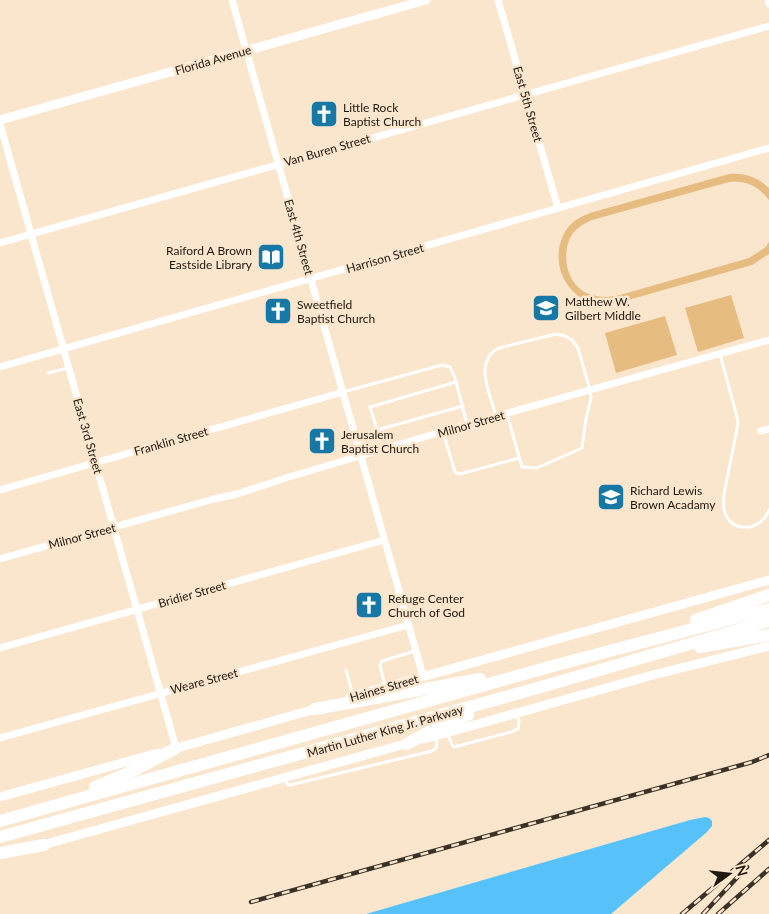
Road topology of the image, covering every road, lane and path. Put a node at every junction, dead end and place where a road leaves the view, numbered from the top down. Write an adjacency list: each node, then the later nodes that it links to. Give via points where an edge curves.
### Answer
1 (232, 0): 7 (street, East 4th Street)
2 (426, 0): 7 (street, Florida Avenue)
3 (498, 0): 8 (street, East 5th Street)
4 (768, 0): 5 (street)
5 (769, 4)
6 (769, 26): 8 (street, Van Buren Street)
7 (246, 51): 9 (street, Florida Avenue); 12 (street, East 4th Street)
8 (525, 95): 12 (street, Van Buren Street); 13 (street, East 5th Street)
9 (0, 120)
10 (0, 124): 14 (street, East 3rd Street)
11 (769, 148): 13 (street, Harrison Street)
12 (278, 164): 14 (street, Van Buren Street); 16 (street, East 4th Street)
13 (558, 208): 16 (street, Harrison Street)
14 (30, 234): 15 (street, Van Buren Street); 18 (street, East 3rd Street)
15 (0, 243)
16 (310, 278): 18 (street, Harrison Street); 25 (street, East 4th Street)
17 (769, 340): 19 (street, Milnor Street)
18 (63, 349): 20 (street, Harrison Street); 21 (street, East 3rd Street)
19 (720, 354): 24 (street, Milnor Street); 37 (lane, via 738,424 724,494 724,512 734,524 751,527 764,519)
20 (0, 366)
21 (69, 368): 22 (lane); 35 (street, East 3rd Street)
22 (48, 374)
23 (456, 382): 25 (lane, via 450,367 442,365); 26 (lane); 26 (lane, via 370,407 377,430)
24 (590, 390): 27 (street, Milnor Street); 28 (lane, via 578,348 566,336 556,334 499,348 487,358 484,375); 34 (lane, via 592,398 582,448 537,468 522,467)
25 (343, 392): 33 (street, East 4th Street); 35 (street, Franklin Street)
26 (462, 406): 29 (lane)
27 (507, 413): 28 (street, Milnor Street); 34 (lane)
28 (496, 416): 29 (street, Milnor Street)
29 (468, 424): 32 (street, Milnor Street)
30 (769, 429): 31 (street)
31 (761, 431)
32 (443, 432): 33 (street, Milnor Street); 34 (lane, via 455,472 460,474)
33 (361, 456): 38 (street, Milnor Street); 39 (street, East 4th Street)
34 (519, 458)
35 (96, 463): 36 (street, Franklin Street); 38 (street, East 3rd Street)
36 (0, 490)
37 (769, 510)
38 (114, 527): 40 (street, Milnor Street); 43 (street, East 3rd Street)
39 (384, 540): 43 (street, Bridier Street); 46 (street, East 4th Street)
40 (0, 559)
41 (769, 580): 55 (street, Haines Street)
42 (769, 595): 52 (highway)
43 (138, 609): 49 (street, Bridier Street); 58 (street, East 3rd Street)
44 (769, 609): 52 (highway, Martin Luther King Jr. Parkway)
45 (769, 621): 50 (highway, Martin Luther King Jr. Parkway)
46 (408, 625): 51 (street, East 4th Street); 58 (street, Weare Street)
47 (769, 635): 50 (highway, via 707,647)
48 (769, 646): 61 (street)
49 (0, 648)
50 (672, 649): 57 (highway, Martin Luther King Jr. Parkway)
51 (415, 651): 55 (street, East 4th Street); 56 (lane, via 381,663)
52 (594, 655): 53 (highway, Martin Luther King Jr. Parkway)
53 (549, 667): 60 (highway); 69 (highway, Martin Luther King Jr. Parkway)
54 (346, 670): 59 (lane)
55 (423, 676): 56 (street, Haines Street)
56 (386, 687): 59 (street, Haines Street)
57 (527, 691): 65 (highway, via 436,728); 71 (highway, Martin Luther King Jr. Parkway)
58 (161, 693): 64 (street, Weare Street); 66 (street, East 3rd Street)
59 (353, 696): 60 (street, Haines Street)
60 (315, 709): 66 (street, Haines Street)
61 (517, 713): 62 (street); 62 (lane, via 518,729 511,732 454,747)
62 (447, 732): 63 (street)
63 (434, 736): 65 (street); 67 (lane, via 437,743 432,751 290,785)
64 (0, 738)
65 (407, 744): 67 (street)
66 (176, 748): 68 (street, Haines Street); 69 (highway, via 121,776)
67 (284, 778): 72 (street)
68 (0, 797)
69 (38, 810): 70 (highway, Martin Luther King Jr. Parkway)
70 (0, 821)
71 (0, 837)
72 (44, 845): 73 (highway); 74 (street)
73 (0, 853)
74 (0, 858)

